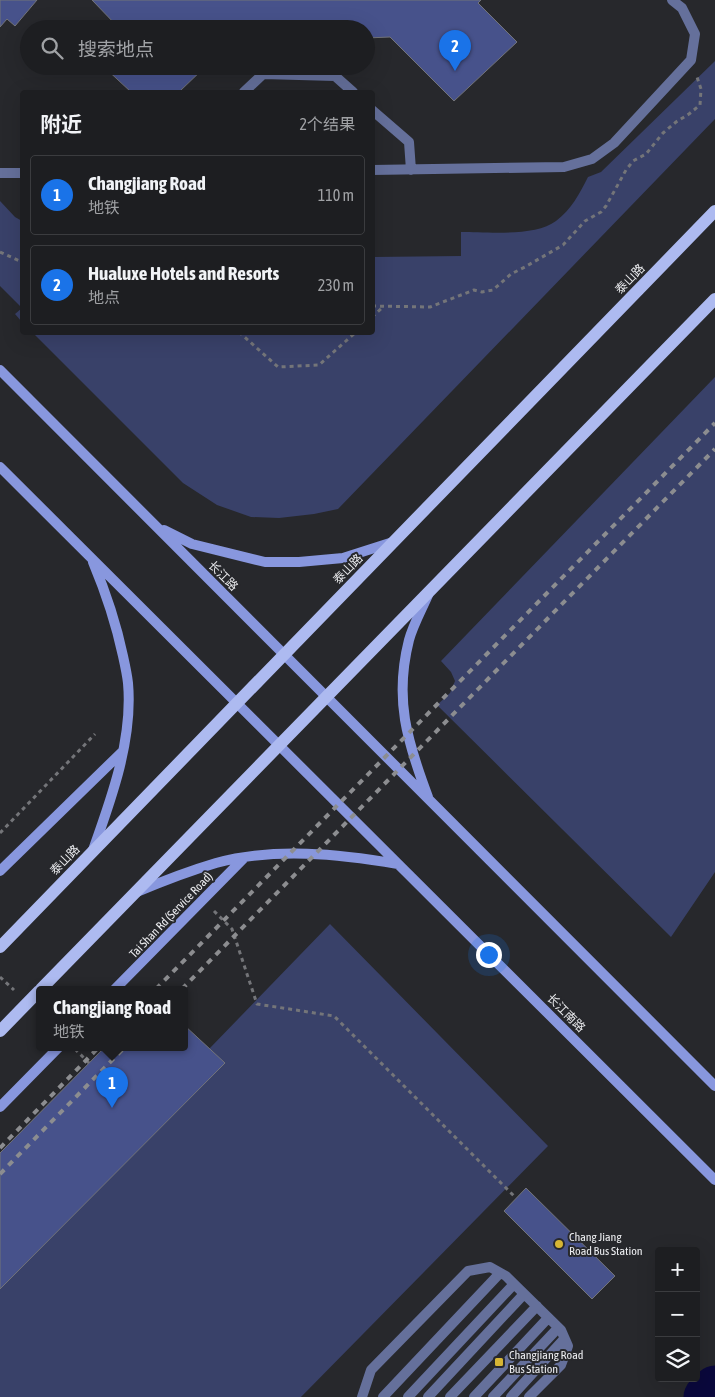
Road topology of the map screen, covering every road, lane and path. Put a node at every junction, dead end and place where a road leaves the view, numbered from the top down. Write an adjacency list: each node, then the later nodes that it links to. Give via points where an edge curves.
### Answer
1 (672, 0): 2 (lane, via 682,8 695,34 692,60)
2 (686, 66): 9 (lane, via 614,143 592,159 564,167); 17 (path, via 698,78 700,105 663,133 646,154 633,161 606,206 585,221 563,245 512,274 493,290 474,290 430,308)
3 (262, 75): 5 (lane)
4 (299, 75): 6 (lane, via 335,76)
5 (246, 90)
6 (351, 90)
7 (375, 113): 9 (lane, via 409,142)
8 (375, 170): 9 (lane)
9 (411, 170)
10 (0, 173): 11 (lane)
11 (20, 173)
12 (715, 211): 24 (main road, 泰山路)
13 (0, 252): 14 (path)
14 (20, 261)
15 (715, 299): 26 (main road)
16 (375, 306): 17 (path)
17 (383, 307): 18 (path)
18 (375, 314)
19 (242, 335): 20 (path, via 278,367 319,365)
20 (353, 335)
21 (0, 370): 23 (main road, 长江路)
22 (0, 466): 25 (main road)
23 (154, 526): 24 (main road, via 192,544 265,562 343,558); 27 (main road, 长江路)
24 (394, 542): 27 (main road, 泰山路)
25 (90, 556): 29 (main road); 32 (main road, via 107,596 128,682)
26 (429, 592): 28 (main road); 33 (main road, via 409,639 402,677 404,717 413,758)
27 (284, 655): 28 (main road, 长江路); 29 (main road, 泰山路)
28 (326, 697): 31 (main road); 33 (main road, 长江路)
29 (237, 703): 31 (main road); 35 (main road, 泰山路)
30 (95, 734): 34 (path)
31 (280, 745): 37 (main road); 39 (main road)
32 (123, 752): 35 (main road); 38 (main road)
33 (429, 800): 49 (main road)
34 (0, 833)
35 (92, 853): 41 (main road, 泰山路)
36 (244, 858): 37 (main road, via 296,853); 39 (main road, via 217,863); 40 (main road, Tai Shan Rd (Service Road))
37 (398, 864): 51 (main road, 长江南路)
38 (0, 871)
39 (136, 892): 42 (main road)
40 (203, 900): 43 (main road, Tai Shan Rd (Service Road)); 52 (path, via 232,929 257,1004 334,1016)
41 (0, 947)
42 (44, 986)
43 (118, 986)
44 (36, 994): 45 (main road)
45 (0, 1031)
46 (55, 1051): 50 (main road)
47 (77, 1051): 48 (path)
48 (89, 1063)
49 (715, 1086)
50 (0, 1107)
51 (715, 1180)
52 (516, 1198)
53 (500, 1273): 54 (lane); 60 (lane, via 490,1267 468,1271 371,1370); 61 (lane)
54 (514, 1284): 55 (lane); 62 (lane)
55 (524, 1294): 56 (lane); 63 (lane)
56 (537, 1306): 57 (lane); 64 (lane)
57 (548, 1318): 58 (lane); 65 (lane)
58 (558, 1328): 59 (lane); 66 (lane)
59 (564, 1340): 67 (lane); 68 (lane, via 568,1346 561,1365)
60 (362, 1397)
61 (383, 1397)
62 (408, 1397)
63 (428, 1397)
64 (450, 1397)
65 (474, 1397)
66 (493, 1397)
67 (511, 1397)
68 (529, 1397)

